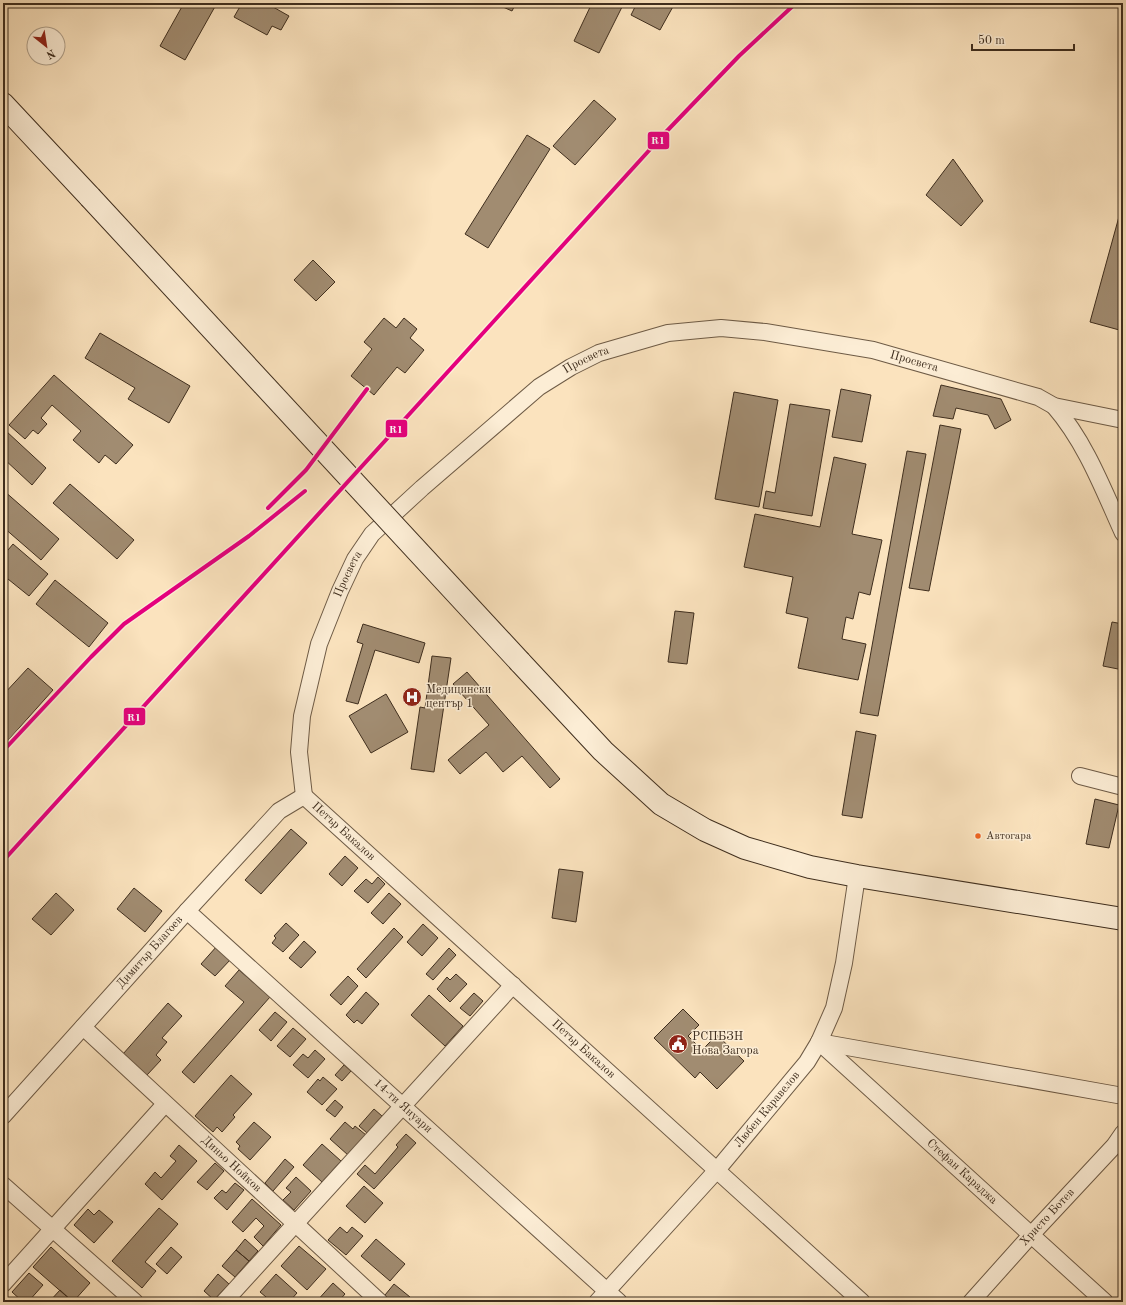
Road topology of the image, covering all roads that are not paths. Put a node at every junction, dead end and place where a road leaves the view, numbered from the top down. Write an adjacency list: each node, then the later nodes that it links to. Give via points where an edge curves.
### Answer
1 (3, 104): 8 (main road, bridge, via 603,751 660,804 705,830 745,848 810,867)
2 (1054, 406): 3 (street, Просвета); 4 (street, via 1080,442); 7 (street, Просвета, via 1038,397 873,350 765,332 721,328 668,333 599,353 571,367 540,387 422,488 372,534 355,559 319,644 302,716 299,752)
3 (1123, 420)
4 (1123, 533)
5 (1080, 776): 6 (street)
6 (1123, 787)
7 (304, 796): 9 (street, Димитър Благоев, via 280,811); 11 (street, Петър Бакалов)
8 (857, 876): 10 (main road); 13 (street, Любен Каравелов, via 844,963 834,1008)
9 (187, 911): 12 (street, Димитър Благоев); 16 (street, 14-ти Януари)
10 (1123, 919)
11 (513, 985): 16 (street); 19 (street, Петър Бакалов)
12 (83, 1027): 15 (street, Диньо Нойков); 17 (street, Димитър Благоев)
13 (818, 1042): 14 (street); 19 (street, Любен Каравелов, via 807,1062); 23 (street, Стефан Караджа)
14 (1123, 1096)
15 (165, 1104): 21 (street, Диньо Нойков); 22 (street)
16 (403, 1106): 21 (street); 25 (street, 14-ти Януари)
17 (3, 1116)
18 (1123, 1132): 23 (street, Христо Ботев, via 1114,1146)
19 (717, 1170): 25 (street, Любен Каравелов); 30 (street, Петър Бакалов)
20 (3, 1185): 22 (street)
21 (295, 1224): 27 (street); 28 (street, Диньо Нойков)
22 (53, 1229): 24 (street); 26 (street)
23 (1031, 1235): 31 (street, Христо Ботев); 32 (street, Стефан Караджа)
24 (3, 1284)
25 (602, 1296): 29 (street, 14-ти Януари)
26 (135, 1302)
27 (224, 1302)
28 (380, 1302)
29 (619, 1302)
30 (862, 1302)
31 (971, 1302)
32 (1105, 1302)

